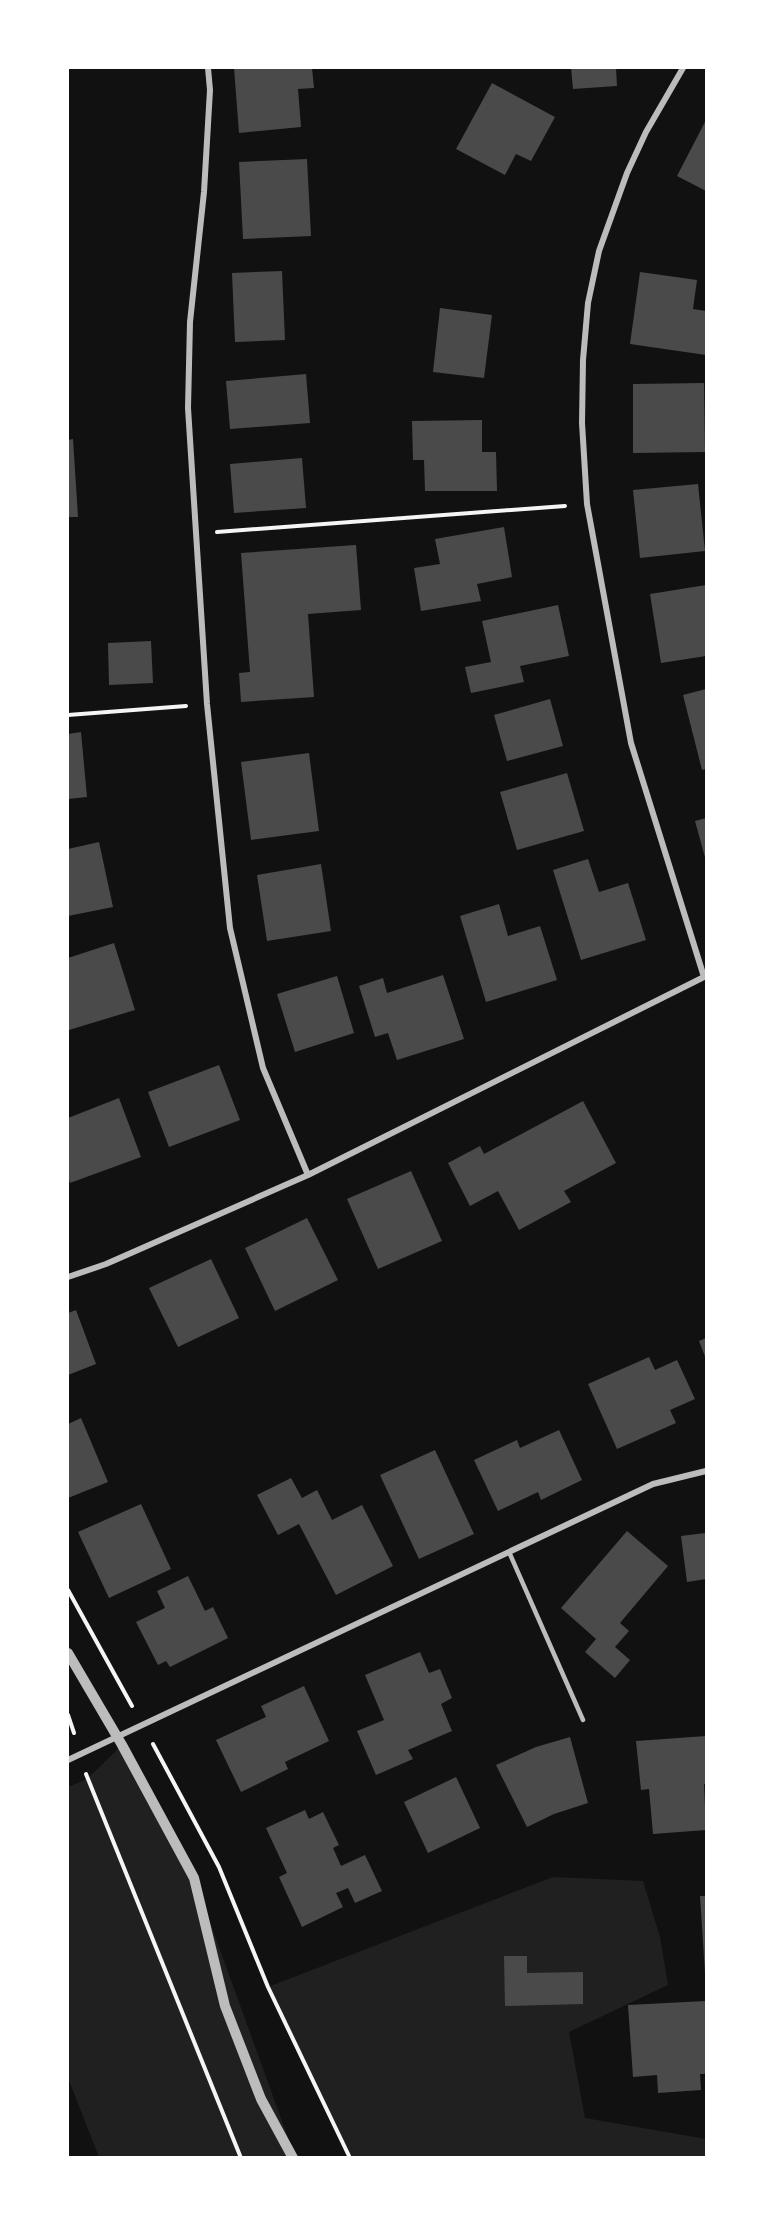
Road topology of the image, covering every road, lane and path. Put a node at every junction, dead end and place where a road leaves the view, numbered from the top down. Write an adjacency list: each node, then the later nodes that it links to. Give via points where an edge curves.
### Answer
1 (208, 68): 4 (street, via 204,192 190,322 188,408)
2 (683, 68): 3 (street, via 627,173 599,251 588,303 583,360)
3 (587, 504): 4 (path); 7 (street, via 632,743)
4 (196, 534): 5 (street)
5 (207, 704): 6 (path); 8 (street, via 230,928 263,1068)
6 (68, 715)
7 (705, 976): 8 (street)
8 (309, 1175): 9 (street)
9 (68, 1277)
10 (706, 1471): 11 (street, via 653,1484)
11 (509, 1552): 14 (lane); 15 (street)
12 (68, 1590): 15 (path)
13 (68, 1653): 16 (street)
14 (583, 1720)
15 (142, 1724): 16 (street); 21 (path, via 219,1867 268,1987)
16 (116, 1736): 17 (street); 20 (street, via 194,1878 225,2006 261,2099)
17 (68, 1760)
18 (87, 1779): 19 (path)
19 (241, 2157)
20 (293, 2157)
21 (350, 2157)

